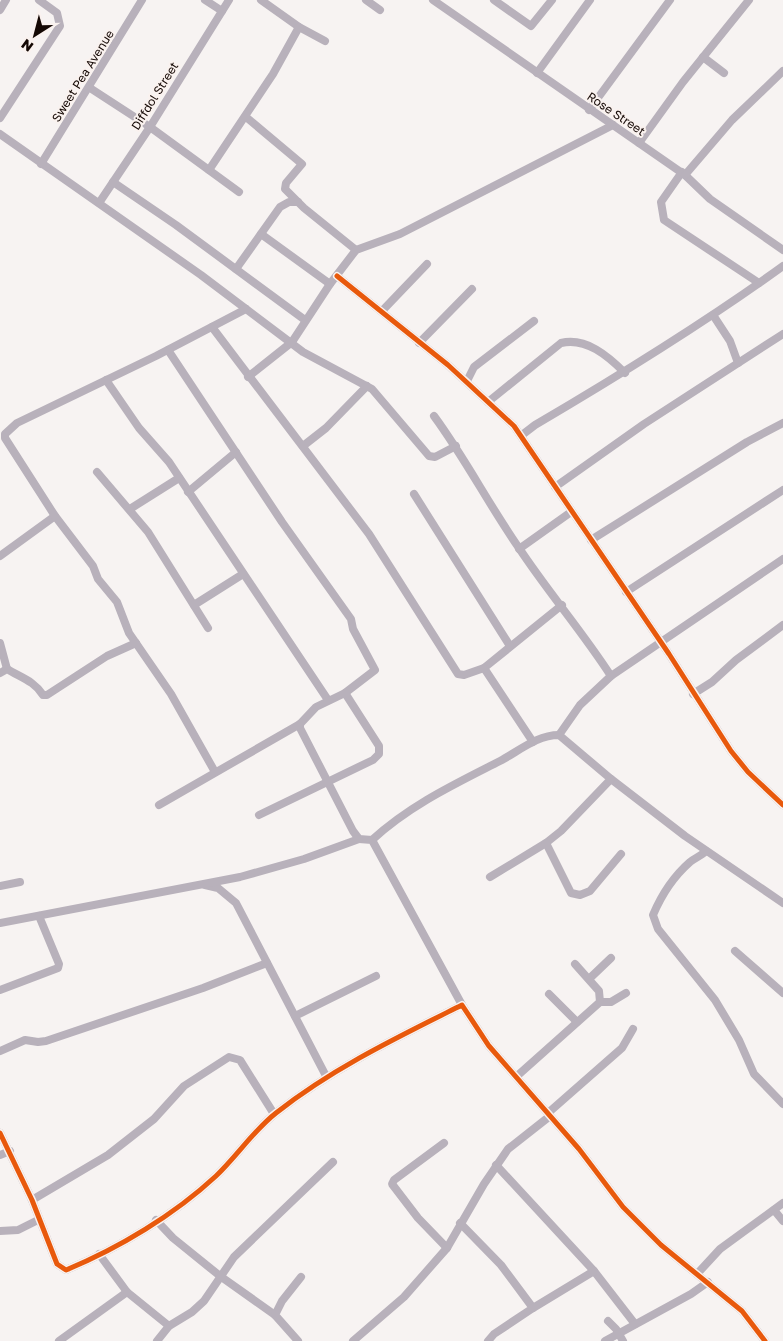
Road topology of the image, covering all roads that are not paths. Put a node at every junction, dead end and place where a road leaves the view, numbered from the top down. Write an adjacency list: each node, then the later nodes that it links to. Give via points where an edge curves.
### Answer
1 (6, 0): 15 (street)
2 (39, 0): 14 (street)
3 (142, 0): 24 (street, Sweet Pea Avenue)
4 (206, 0): 17 (street)
5 (229, 0): 17 (street, Diffdol Street)
6 (261, 0): 18 (street)
7 (366, 0): 16 (street)
8 (433, 0): 22 (street, Rose Street)
9 (494, 0): 10 (street, via 531,26)
10 (552, 0)
11 (590, 0): 22 (street)
12 (670, 0): 25 (street)
13 (749, 0): 20 (street)
14 (52, 3): 27 (street, via 60,17 60,26)
15 (0, 10)
16 (380, 10)
17 (222, 11): 29 (street, Diffdol Street)
18 (300, 27): 19 (street); 26 (street)
19 (325, 41)
20 (703, 57): 23 (street); 31 (street)
21 (783, 71): 34 (street)
22 (538, 73): 25 (street, Rose Street)
23 (724, 73)
24 (90, 88): 29 (street); 32 (street, Sweet Pea Avenue)
25 (589, 110): 28 (street, Rose Street)
26 (246, 117): 33 (street); 37 (street, via 302,164 286,183 286,189)
27 (0, 118)
28 (613, 125): 31 (street, Rose Street); 40 (street, via 400,234)
29 (150, 127): 33 (street); 35 (street, Diffdol Street)
30 (0, 134): 32 (street)
31 (640, 143): 34 (street, Rose Street)
32 (41, 164): 38 (street)
33 (209, 170): 36 (street)
34 (683, 173): 41 (street, Rose Street, via 710,199); 46 (street, via 661,202 664,220)
35 (113, 182): 38 (street, Diffdol Street); 44 (street)
36 (239, 192)
37 (298, 202): 39 (street, via 284,203); 40 (street)
38 (99, 203): 49 (street)
39 (261, 234): 44 (street); 47 (street)
40 (356, 250): 45 (street)
41 (783, 250)
42 (427, 264): 50 (street)
43 (783, 266): 46 (street)
44 (236, 269): 52 (street)
45 (337, 276): 47 (street); 50 (street)
46 (759, 283): 51 (street)
47 (330, 284): 52 (street)
48 (472, 289): 57 (street)
49 (246, 309): 54 (street); 56 (street)
50 (382, 310): 57 (street)
51 (713, 315): 59 (street); 60 (street)
52 (305, 320): 56 (street)
53 (534, 321): 63 (street, via 474,367)
54 (212, 327): 58 (street); 61 (street)
55 (783, 334): 59 (street)
56 (292, 342): 61 (street); 64 (street, via 314,359)
57 (419, 344): 63 (street)
58 (168, 350): 62 (street); 72 (street)
59 (738, 363): 75 (street)
60 (625, 373): 65 (street, via 597,350 568,341 561,343); 69 (street, via 535,425)
61 (248, 377): 70 (street)
62 (106, 380): 68 (street, via 18,423); 74 (street, via 139,428 170,462)
63 (467, 381): 65 (street)
64 (367, 386): 70 (street); 71 (street, via 429,456 435,457)
65 (488, 402): 69 (street)
66 (434, 416): 71 (street)
67 (783, 423): 82 (street, via 747,442)
68 (2, 435): 81 (street)
69 (522, 436): 75 (street)
70 (303, 446): 96 (street, via 368,534 458,674)
71 (456, 446): 83 (street)
72 (236, 452): 77 (street); 99 (street, via 351,619 352,629 375,670)
73 (97, 472): 79 (street)
74 (178, 478): 77 (street); 79 (street)
75 (555, 487): 80 (street)
76 (783, 490): 87 (street)
77 (188, 492): 86 (street)
78 (414, 494): 95 (street)
79 (130, 509): 88 (street)
80 (571, 512): 82 (street); 83 (street)
81 (54, 516): 84 (street); 93 (street, via 117,602 126,628)
82 (591, 540): 87 (street)
83 (519, 548): 89 (street)
84 (0, 556)
85 (783, 559): 94 (street)
86 (243, 574): 88 (street); 101 (street)
87 (626, 592): 94 (street)
88 (194, 605): 91 (street)
89 (562, 605): 95 (street); 98 (street)
90 (783, 625): 100 (street)
91 (208, 628)
92 (0, 643): 97 (street)
93 (136, 643): 97 (street, via 107,656 47,695 43,695 35,683); 105 (street, via 171,694)
94 (660, 643): 98 (street); 100 (street)
95 (510, 646): 96 (street)
96 (484, 668): 104 (street)
97 (4, 671)
98 (611, 676): 103 (street, via 580,705)
99 (345, 693): 101 (street); 107 (street, via 379,746 379,754)
100 (693, 694): 109 (street, via 736,758)
101 (328, 700): 102 (street, via 310,711)
102 (300, 724): 105 (street); 107 (street)
103 (559, 735): 104 (street, via 549,735); 106 (street)
104 (533, 742): 112 (street, via 462,778 394,821)
105 (215, 772): 108 (street)
106 (611, 780): 113 (street); 114 (street)
107 (329, 783): 110 (street); 111 (street)
108 (158, 805)
109 (783, 805)
110 (259, 815)
111 (359, 839): 112 (street); 118 (street, via 240,878)
112 (372, 840): 134 (street)
113 (546, 843): 115 (street, via 571,893 590,891); 116 (street)
114 (706, 851): 120 (street); 141 (street, via 679,874 660,898 653,914 658,929 716,1000 754,1074)
115 (621, 854)
116 (490, 877)
117 (20, 882): 119 (street)
118 (202, 884): 121 (street); 125 (street, via 218,888 236,903)
119 (0, 886)
120 (783, 903)
121 (39, 916): 122 (street); 129 (street, via 58,968)
122 (0, 923)
123 (735, 951): 131 (street)
124 (611, 958): 128 (street)
125 (267, 963): 135 (street); 138 (street, via 46,1041 25,1040)
126 (575, 964): 128 (street)
127 (376, 976): 135 (street)
128 (589, 979): 133 (street, via 599,991)
129 (0, 990)
130 (626, 993): 133 (street, via 611,1002)
131 (783, 993)
132 (549, 994): 136 (street)
133 (600, 1002): 136 (street)
134 (462, 1004): 139 (street); 140 (street, via 489,1046)
135 (295, 1016): 139 (street)
136 (577, 1022): 140 (street)
137 (633, 1029): 143 (street, via 622,1048)
138 (0, 1051)
139 (326, 1076): 142 (street)
140 (518, 1076): 143 (street)
141 (783, 1104)
142 (274, 1114): 150 (street, via 240,1060 229,1057 184,1086 133,1137); 154 (street, via 216,1176 185,1202)
143 (549, 1114): 149 (street, via 508,1149); 161 (street, via 623,1207 661,1245)
144 (0, 1133): 146 (street)
145 (444, 1143): 158 (street, via 392,1184)
146 (10, 1151): 147 (street); 150 (street)
147 (0, 1155)
148 (334, 1162): 162 (street, via 240,1251)
149 (496, 1165): 156 (street); 160 (street)
150 (32, 1200): 153 (street)
151 (783, 1202): 152 (street)
152 (774, 1210): 155 (street); 161 (street, via 720,1250)
153 (38, 1220): 157 (street, via 18,1230); 159 (street, via 60,1267 66,1270)
154 (156, 1220): 159 (street); 162 (street)
155 (783, 1221)
156 (460, 1222): 158 (street); 166 (street, via 501,1265)
157 (0, 1231)
158 (447, 1248): 175 (street, via 404,1297)
159 (99, 1254): 165 (street)
160 (594, 1271): 166 (street); 169 (street)
161 (697, 1274): 164 (street)
162 (220, 1276): 167 (street); 170 (street, via 204,1301)
163 (301, 1276): 167 (street)
164 (708, 1282): 169 (street); 179 (street, via 742,1311)
165 (127, 1292): 170 (street); 172 (street)
166 (533, 1308): 176 (street)
167 (275, 1315): 174 (street)
168 (608, 1321): 171 (street)
169 (635, 1324): 171 (street)
170 (170, 1326): 173 (street)
171 (619, 1333): 177 (street); 178 (street)
172 (59, 1341)
173 (157, 1341)
174 (298, 1341)
175 (353, 1341)
176 (488, 1341)
177 (605, 1341)
178 (623, 1341)
179 (765, 1341)

